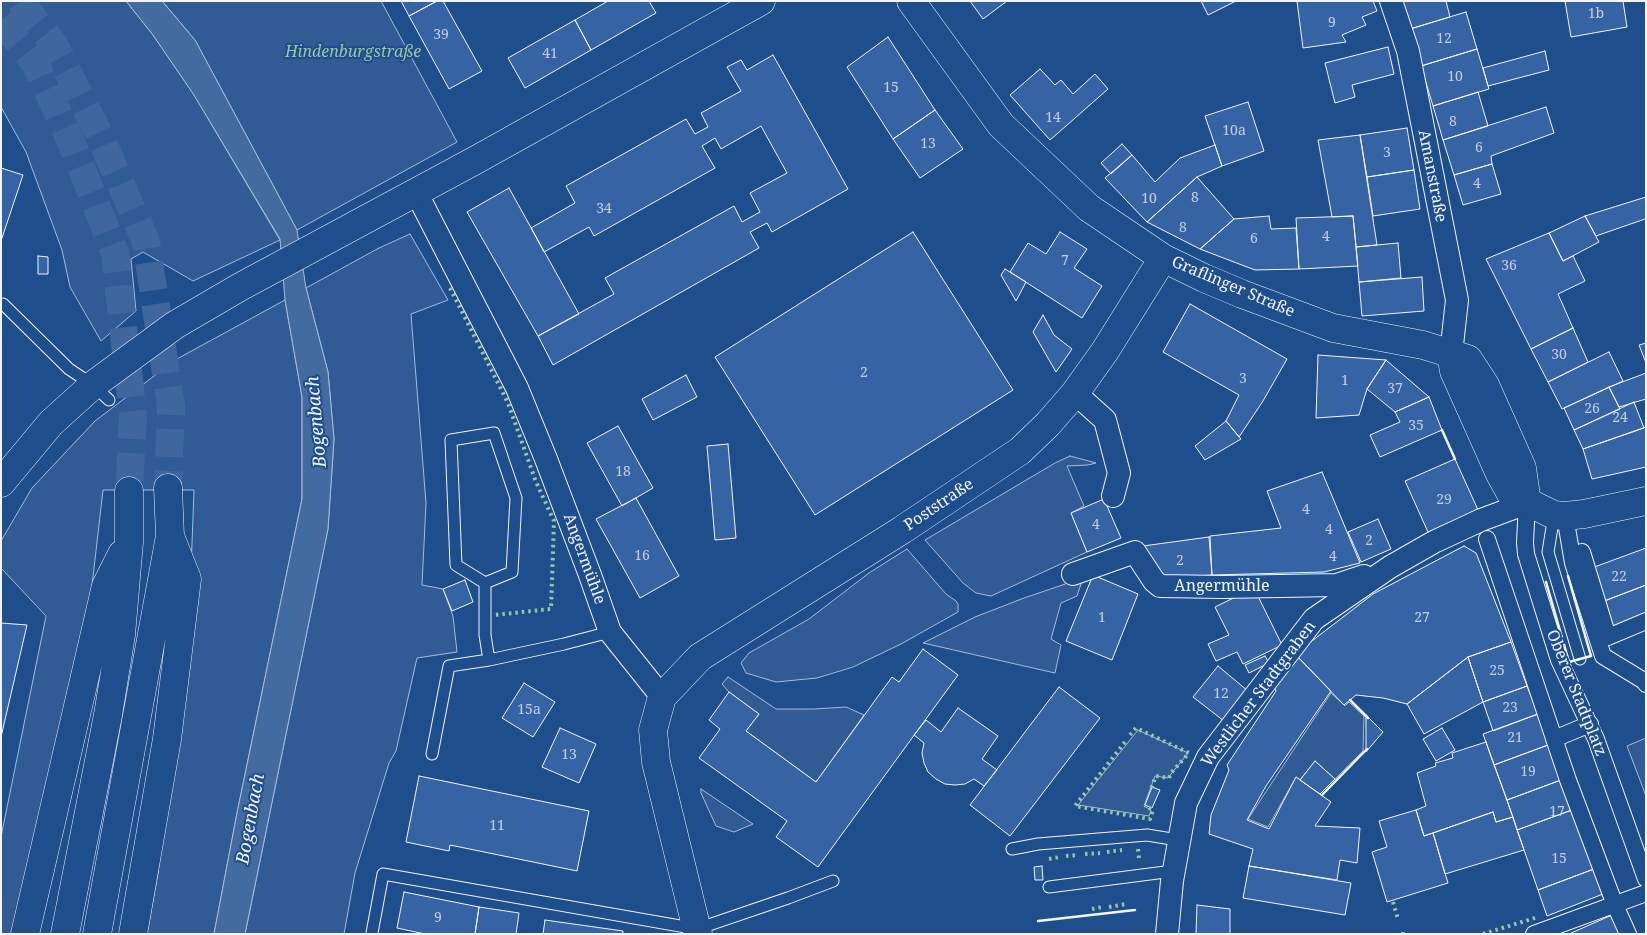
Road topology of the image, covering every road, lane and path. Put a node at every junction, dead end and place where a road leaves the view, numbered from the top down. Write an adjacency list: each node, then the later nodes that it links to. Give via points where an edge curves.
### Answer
1 (761, 1): 4 (main road)
2 (911, 1): 5 (main road, Graflinger Straße, via 1001,125 1089,208)
3 (1391, 1): 7 (street, Amanstraße, via 1408,51 1457,300)
4 (416, 192): 8 (main road, via 175,325); 25 (street, Angermühle, via 517,388)
5 (1163, 258): 7 (main road, Graflinger Straße, via 1242,294 1333,328 1423,345); 9 (main road, Poststraße)
6 (3, 304): 8 (lane, via 69,369)
7 (1451, 354): 15 (main road, Oberer Stadtplatz, via 1468,359 1485,385 1522,468)
8 (101, 393): 10 (main road, via 51,423)
9 (1075, 393): 13 (street, via 1105,420 1119,473); 29 (main road, Poststraße, via 1020,451 902,530 700,656)
10 (1, 484)
11 (168, 488): 17 (main road)
12 (129, 492): 19 (main road)
13 (1114, 496)
14 (1646, 502): 16 (main road)
15 (1527, 503): 16 (main road); 21 (street, Westlicher Stadtgraben, via 1481,520); 30 (street, Oberer Stadtplatz, via 1526,554 1559,660)
16 (1559, 516): 26 (lane, via 1548,552); 28 (street, via 1603,656)
17 (170, 536): 45 (main road); 46 (main road, via 187,579 167,739)
18 (1487, 539): 31 (street, Oberer Stadtplatz)
19 (129, 542): 43 (main road, via 106,586); 44 (main road, via 121,635)
20 (1582, 552): 24 (street, via 1608,637)
21 (1390, 566): 22 (street, Angermühle, via 1337,585 1160,586 1135,552); 33 (street, Westlicher Stadtgraben, via 1314,619 1208,757 1186,803)
22 (1073, 574)
23 (485, 583): 23 (lane, via 512,572 516,498 494,433 451,440 456,565); 27 (lane)
24 (1646, 621)
25 (610, 632): 27 (lane); 29 (street, Angermühle)
26 (1580, 659)
27 (488, 660): 32 (lane, via 449,666)
28 (1646, 684)
29 (662, 697): 41 (main road, via 653,730 656,762)
30 (1590, 724): 31 (street); 36 (street, Oberer Stadtplatz)
31 (1554, 739): 40 (street, Oberer Stadtplatz)
32 (432, 754)
33 (1178, 840): 34 (lane, via 1148,835); 35 (street, Westlicher Stadtgraben)
34 (1012, 849)
35 (1173, 871): 38 (lane); 47 (street, Westlicher Stadtgraben)
36 (1646, 879)
37 (833, 881): 41 (lane)
38 (1049, 887)
39 (1646, 893): 40 (street)
40 (1615, 905): 48 (street); 49 (street, Oberer Stadtplatz)
41 (684, 930): 42 (lane, via 384,874)
42 (372, 933)
43 (25, 934)
44 (65, 934)
45 (97, 934)
46 (133, 934)
47 (1167, 934)
48 (1534, 934)
49 (1628, 934)

